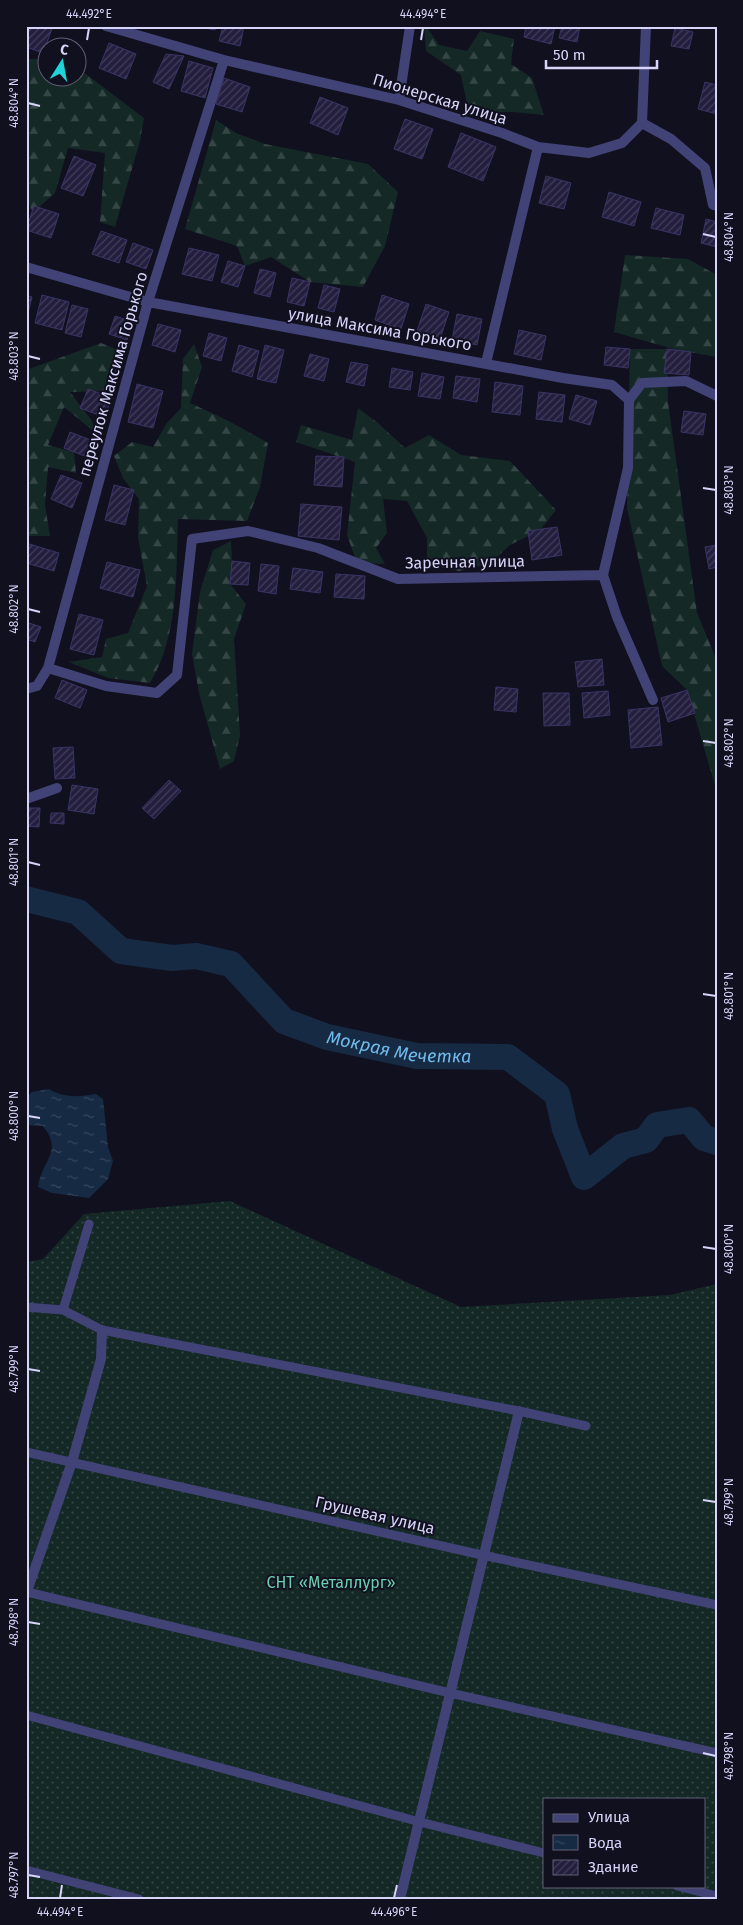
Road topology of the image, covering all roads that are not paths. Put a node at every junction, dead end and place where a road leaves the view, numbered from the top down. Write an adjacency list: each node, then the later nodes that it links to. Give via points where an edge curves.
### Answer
1 (106, 26): 4 (street, Пионерская улица)
2 (410, 26): 5 (street)
3 (646, 26): 6 (street)
4 (224, 60): 5 (street, Пионерская улица); 10 (street, переулок Максима Горького)
5 (399, 100): 7 (street, Пионерская улица, via 502,132)
6 (642, 123): 7 (street, Пионерская улица, via 622,143 589,152); 8 (street, via 671,139 705,168 713,205)
7 (538, 147): 11 (street)
8 (717, 206)
9 (26, 267): 10 (street, улица Максима Горького)
10 (148, 302): 11 (street, улица Максима Горького); 15 (street, переулок Максима Горького)
11 (486, 363): 13 (street, улица Максима Горького, via 612,385)
12 (717, 396): 13 (street, via 686,381 642,383)
13 (629, 400): 14 (street, via 628,468)
14 (603, 575): 15 (street, Заречная улица, via 398,578 318,548 248,530 192,538 177,675 157,693 106,686); 17 (street)
15 (48, 668): 16 (street, переулок Максима Горького, via 37,686)
16 (26, 689)
17 (652, 700)
18 (57, 788): 19 (street)
19 (26, 799)
20 (89, 1224): 22 (lane)
21 (26, 1307): 22 (lane)
22 (63, 1310): 23 (lane)
23 (102, 1330): 24 (lane); 27 (street, via 101,1359)
24 (519, 1411): 25 (lane); 28 (street)
25 (586, 1426)
26 (26, 1452): 27 (lane, Грушевая улица)
27 (72, 1462): 28 (lane, Грушевая улица); 29 (street)
28 (482, 1555): 31 (lane, Грушевая улица); 32 (street)
29 (29, 1576): 30 (street)
30 (27, 1593): 32 (lane)
31 (717, 1605)
32 (450, 1693): 34 (lane); 35 (street)
33 (26, 1715): 35 (lane)
34 (717, 1753)
35 (420, 1822): 36 (lane); 41 (street)
36 (543, 1853)
37 (26, 1870): 40 (lane)
38 (685, 1888): 39 (lane)
39 (717, 1896)
40 (139, 1899)
41 (400, 1899)

